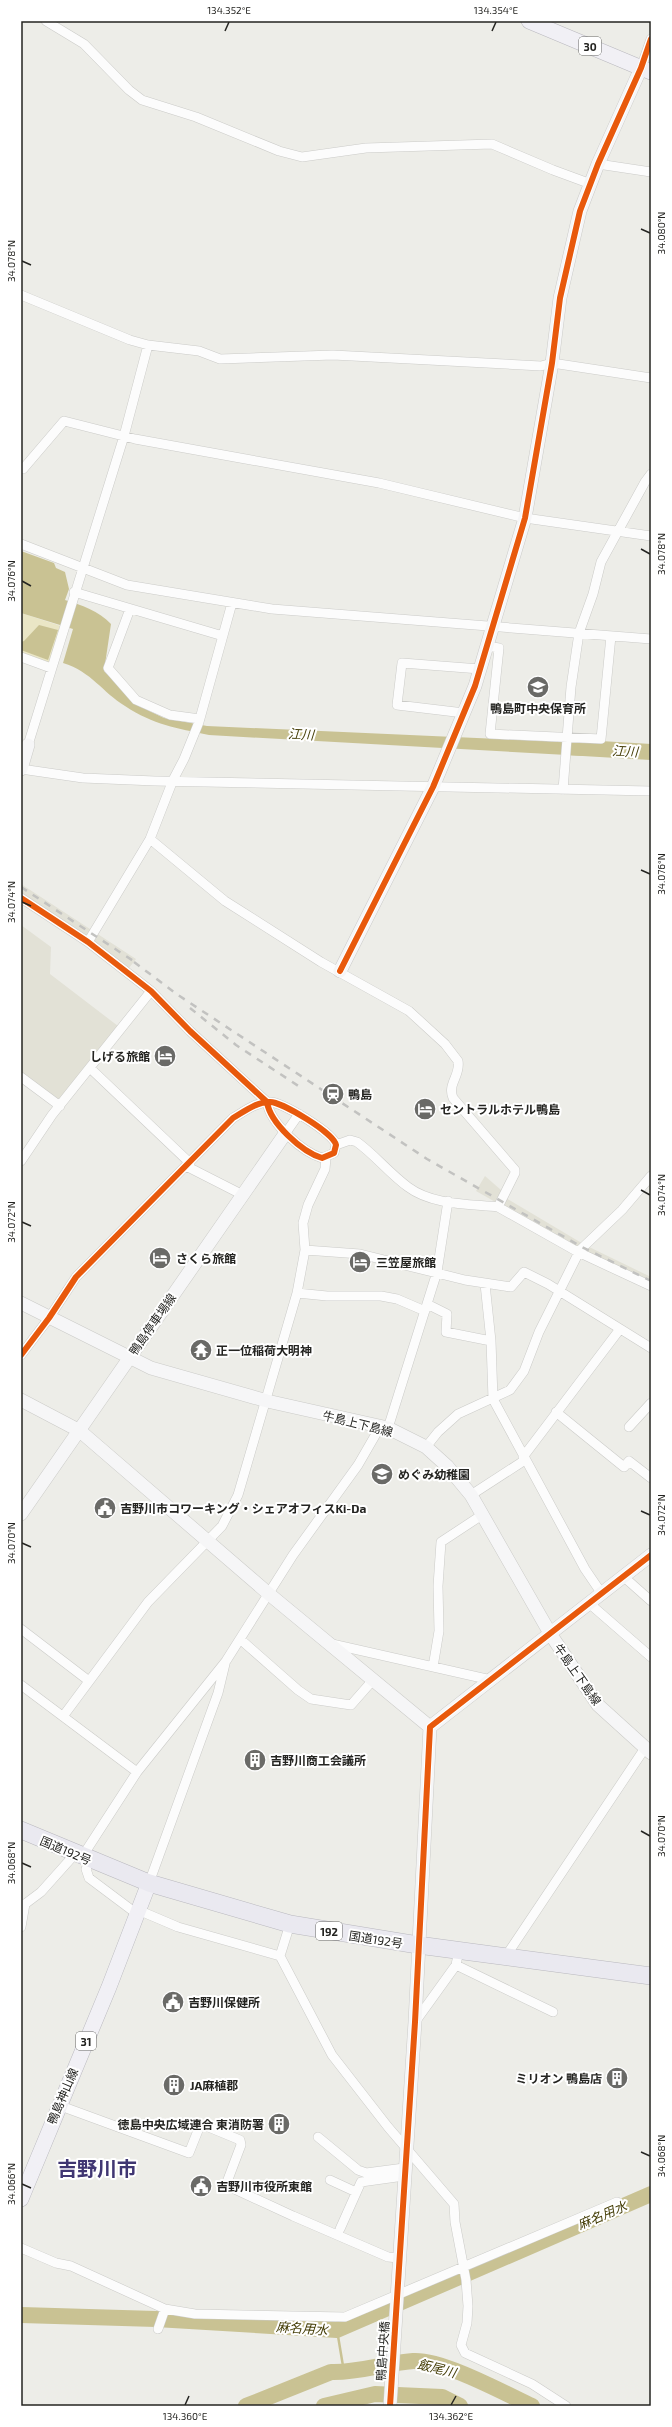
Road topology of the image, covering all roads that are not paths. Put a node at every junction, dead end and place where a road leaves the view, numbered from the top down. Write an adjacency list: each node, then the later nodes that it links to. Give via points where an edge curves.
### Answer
1 (46, 21): 7 (street, via 84,44 142,100 196,117 279,151 302,157 366,148 492,144)
2 (530, 21): 4 (main road, 30)
3 (651, 39): 4 (street)
4 (646, 70): 5 (street)
5 (598, 164): 6 (street); 7 (street)
6 (651, 172)
7 (591, 184): 10 (street, via 580,211 560,298)
8 (21, 295): 9 (street)
9 (148, 345): 10 (street, via 199,351 220,359 333,356 541,366); 12 (street)
10 (552, 363): 11 (street); 15 (street)
11 (651, 378)
12 (124, 436): 13 (street, via 64,421); 15 (street, via 378,483); 19 (street)
13 (21, 469)
14 (651, 474): 16 (street)
15 (525, 518): 16 (street); 23 (street)
16 (617, 531): 17 (street); 24 (street, via 601,562)
17 (651, 536)
18 (21, 544): 19 (street)
19 (82, 569): 20 (street); 21 (street, via 127,585)
20 (74, 595): 22 (street); 30 (street)
21 (232, 603): 23 (street, via 272,609); 25 (street)
22 (130, 609): 25 (street); 33 (street, via 108,668 136,700 170,716)
23 (494, 627): 24 (street); 28 (street)
24 (579, 634): 26 (street); 34 (street, via 571,687)
25 (223, 636): 33 (street)
26 (611, 636): 27 (street); 34 (street, via 601,739)
27 (651, 639)
28 (487, 646): 31 (street); 34 (street, via 499,648 490,734)
29 (21, 657): 30 (street)
30 (51, 668): 35 (street)
31 (480, 669): 32 (street); 32 (street, via 402,663 397,705)
32 (464, 713): 38 (street)
33 (200, 720): 37 (street)
34 (568, 738): 39 (street)
35 (28, 745): 36 (street)
36 (21, 769): 37 (street, via 83,778)
37 (173, 780): 38 (street); 41 (street)
38 (433, 787): 39 (street); 44 (street)
39 (563, 790): 40 (street)
40 (651, 791)
41 (150, 839): 43 (street); 44 (street, via 225,901 321,962)
42 (21, 898): 43 (street)
43 (88, 942): 45 (street)
44 (340, 971): 59 (street, via 409,1011 456,1057 459,1066 450,1088 453,1098 515,1170)
45 (151, 991): 46 (street); 48 (street)
46 (90, 1068): 49 (street); 55 (street)
47 (21, 1077): 49 (street)
48 (266, 1102): 50 (street, via 273,1102); 51 (street); 55 (street, via 233,1118)
49 (60, 1106): 54 (street)
50 (299, 1114): 51 (street); 52 (street, via 331,1136)
51 (285, 1134): 53 (street, via 319,1157); 57 (street, 鴨島停車場線)
52 (336, 1145): 53 (street, via 334,1153); 58 (street, via 350,1140 357,1142 409,1188)
53 (326, 1158): 60 (street, via 325,1169 308,1205 303,1223)
54 (21, 1161)
55 (188, 1164): 57 (street); 69 (street, via 76,1278)
56 (651, 1176): 61 (street, via 622,1210)
57 (241, 1194): 74 (street, 鴨島停車場線)
58 (448, 1202): 59 (street); 62 (street)
59 (498, 1207): 61 (street)
60 (305, 1250): 62 (street, via 360,1254); 65 (street)
61 (578, 1252): 64 (street); 66 (street)
62 (437, 1272): 63 (street); 68 (street)
63 (484, 1284): 66 (street, via 511,1288 524,1272); 71 (street)
64 (651, 1286)
65 (297, 1293): 68 (street, via 381,1296); 77 (street)
66 (560, 1293): 70 (street); 75 (street, via 540,1332 524,1372 510,1390)
67 (21, 1303): 69 (street, 牛島上下島線)
68 (426, 1308): 71 (street, via 447,1314 446,1332); 80 (street)
69 (49, 1318): 73 (street); 74 (street, 牛島上下島線)
70 (620, 1329): 72 (street); 79 (street)
71 (491, 1341): 75 (street)
72 (651, 1348)
73 (21, 1355)
74 (129, 1358): 77 (street, 牛島上下島線, via 151,1368); 82 (street, 鴨島停車場線)
75 (493, 1399): 83 (street, via 458,1414); 84 (street)
76 (21, 1400): 82 (street)
77 (267, 1401): 80 (street, 牛島上下島線); 89 (street, via 238,1495 222,1526)
78 (650, 1406): 81 (street)
79 (556, 1412): 84 (street); 85 (street, via 624,1467 629,1461)
80 (384, 1428): 83 (street, 牛島上下島線); 92 (street, via 293,1555)
81 (629, 1428)
82 (80, 1431): 87 (street, 鴨島停車場線); 89 (street)
83 (426, 1447): 86 (street, 牛島上下島線, via 447,1466)
84 (524, 1458): 86 (street); 93 (street, via 585,1569)
85 (651, 1478)
86 (471, 1495): 88 (street, 牛島上下島線)
87 (21, 1514)
88 (482, 1515): 97 (street, 牛島上下島線); 102 (street, via 441,1542 438,1586 439,1631)
89 (208, 1540): 92 (street); 105 (street, via 148,1602)
90 (651, 1555): 91 (street)
91 (624, 1577): 93 (street); 94 (street)
92 (269, 1594): 98 (street); 99 (street)
93 (602, 1594): 95 (street)
94 (651, 1601)
95 (590, 1604): 97 (street); 100 (street)
96 (21, 1629): 105 (street)
97 (551, 1635): 104 (street); 109 (street, 牛島上下島線, via 598,1705)
98 (240, 1639): 101 (street); 103 (street, via 311,1699 351,1705)
99 (329, 1643): 102 (street); 103 (street)
100 (651, 1657)
101 (226, 1661): 110 (street); 113 (street, via 218,1693)
102 (433, 1667): 104 (street)
103 (373, 1680): 108 (street)
104 (491, 1680): 108 (street)
105 (89, 1681): 107 (street)
106 (21, 1684): 107 (street)
107 (64, 1715): 110 (street)
108 (430, 1727): 118 (street, 鴨島中央橋)
109 (648, 1750): 120 (street)
110 (137, 1772): 112 (street)
111 (21, 1830): 112 (highway, 国道192号 / 192)
112 (82, 1857): 113 (highway, 国道192号 / 192); 114 (street); 115 (street, via 89,1878)
113 (149, 1883): 115 (main road, 鴨島神山線 / 31); 116 (highway, 国道192号 / 192)
114 (23, 1904): 117 (street)
115 (138, 1912): 119 (street, via 178,1927); 125 (main road, 鴨島神山線 / 31)
116 (290, 1924): 118 (highway, 国道192号 / 192); 119 (street)
117 (21, 1926)
118 (418, 1946): 121 (highway, 国道192号 / 192); 124 (street, 鴨島中央橋)
119 (280, 1956): 127 (street, via 332,2055)
120 (506, 1956): 121 (highway, 国道192号 / 192); 122 (highway, 国道192号 / 192)
121 (458, 1957): 123 (street); 124 (street)
122 (651, 1976)
123 (553, 2012)
124 (415, 2022): 127 (street, 鴨島中央橋)
125 (58, 2105): 131 (main road, 鴨島神山線 / 31); 135 (street, via 189,2153 199,2128 206,2126 240,2140 241,2145 227,2182 230,2187 388,2257)
126 (318, 2137): 128 (street, via 358,2170 366,2173)
127 (406, 2149): 128 (street, 鴨島中央橋); 136 (street, via 454,2204)
128 (404, 2172): 130 (street, via 361,2182); 135 (street, 鴨島中央橋)
129 (330, 2180): 130 (street)
130 (356, 2192): 133 (street)
131 (21, 2199)
132 (617, 2202): 136 (street)
133 (340, 2229)
134 (21, 2248): 138 (street, via 56,2263 71,2266)
135 (399, 2258): 137 (street, 鴨島中央橋)
136 (464, 2268): 137 (street); 141 (street, via 468,2312 461,2345 465,2353 532,2384)
137 (397, 2299): 138 (street, via 345,2317); 140 (street, 鴨島中央橋)
138 (165, 2311): 139 (street)
139 (158, 2329)
140 (390, 2404)
141 (566, 2406)

